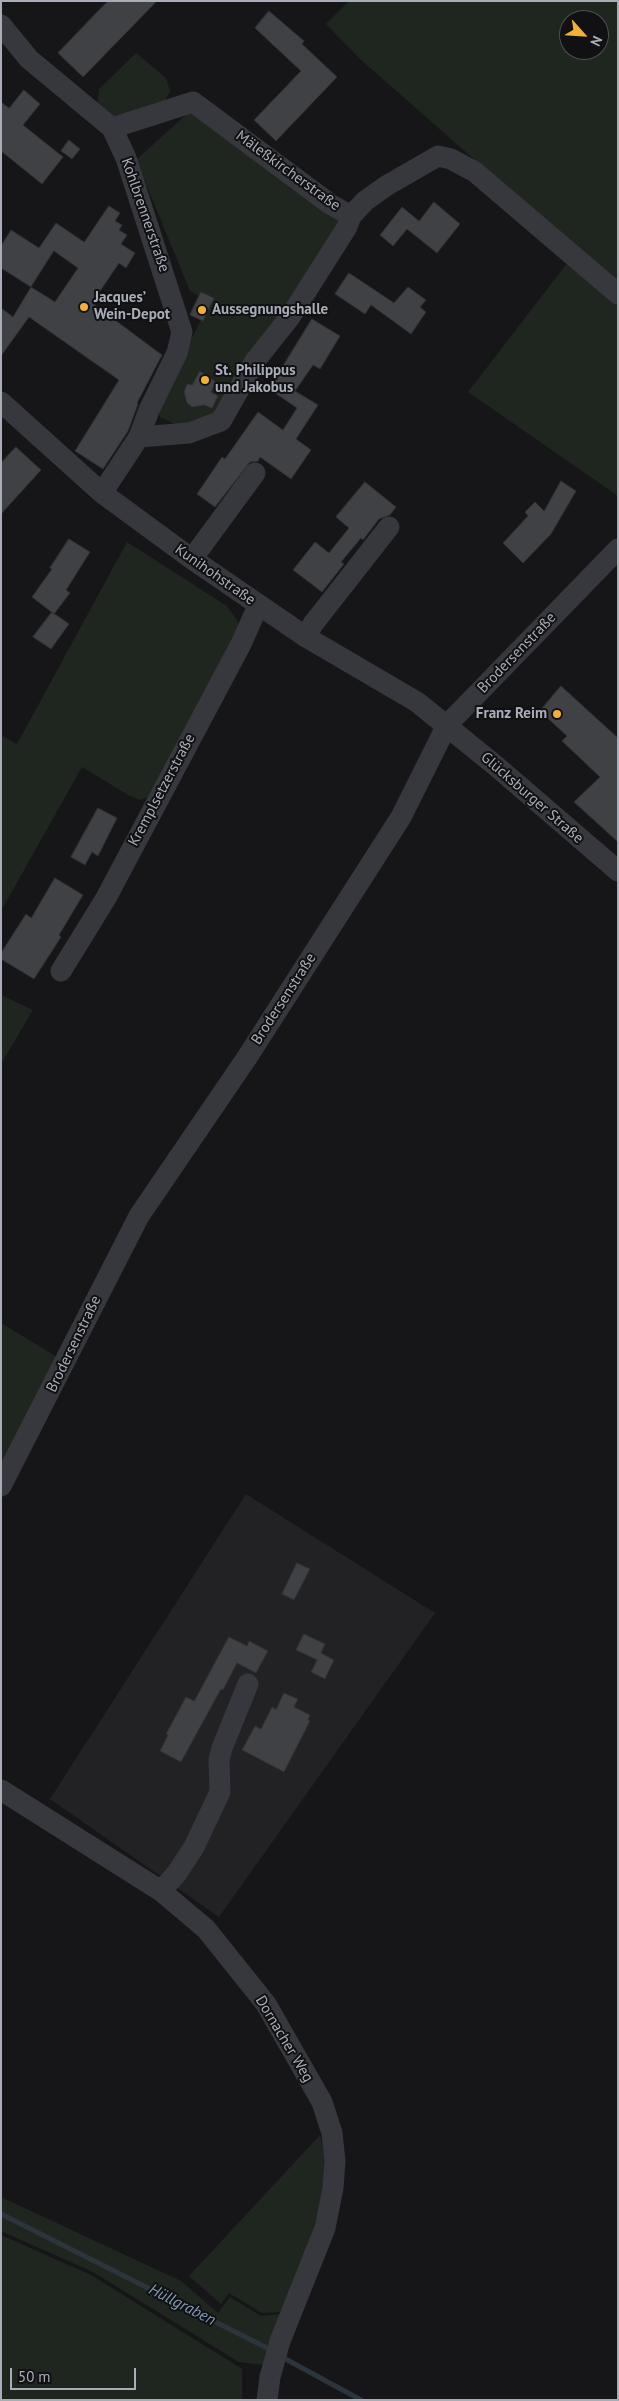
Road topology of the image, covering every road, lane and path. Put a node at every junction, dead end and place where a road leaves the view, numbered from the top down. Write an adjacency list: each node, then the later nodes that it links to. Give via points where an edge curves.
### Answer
1 (1, 25): 2 (street, Kohlbrennerstraße, via 29,59)
2 (112, 128): 3 (street, Mäleßkircherstraße, via 193,102 330,204); 6 (street, Kohlbrennerstraße, via 129,167 182,332 177,353)
3 (351, 216): 4 (street, Mäleßkircherstraße, via 386,186 438,156 451,159 475,172); 6 (street, via 290,317 255,362 221,421 189,432)
4 (618, 294)
5 (1, 402): 8 (street, Kunihohstraße)
6 (139, 437): 8 (street, Kohlbrennerstraße)
7 (255, 473): 11 (street)
8 (102, 494): 11 (street, Kunihohstraße)
9 (388, 527): 13 (street)
10 (618, 549): 14 (street, Brodersenstraße)
11 (192, 559): 12 (street, Kunihohstraße)
12 (258, 606): 13 (street, Kunihohstraße); 16 (street, Kremplsetzerstraße, via 106,898)
13 (306, 636): 14 (street, Kunihohstraße, via 417,702)
14 (447, 725): 15 (street, Glücksburger Straße); 17 (street, Brodersenstraße, via 401,817 248,1056 139,1216)
15 (618, 871)
16 (61, 971)
17 (1, 1486)
18 (248, 1684): 20 (street, via 222,1748 220,1792 194,1847)
19 (1, 1790): 20 (street, Dornacher Weg)
20 (161, 1891): 21 (street, Dornacher Weg, via 206,1930 266,2004 322,2102 332,2133 335,2161 325,2228 280,2341)
21 (267, 2400)

